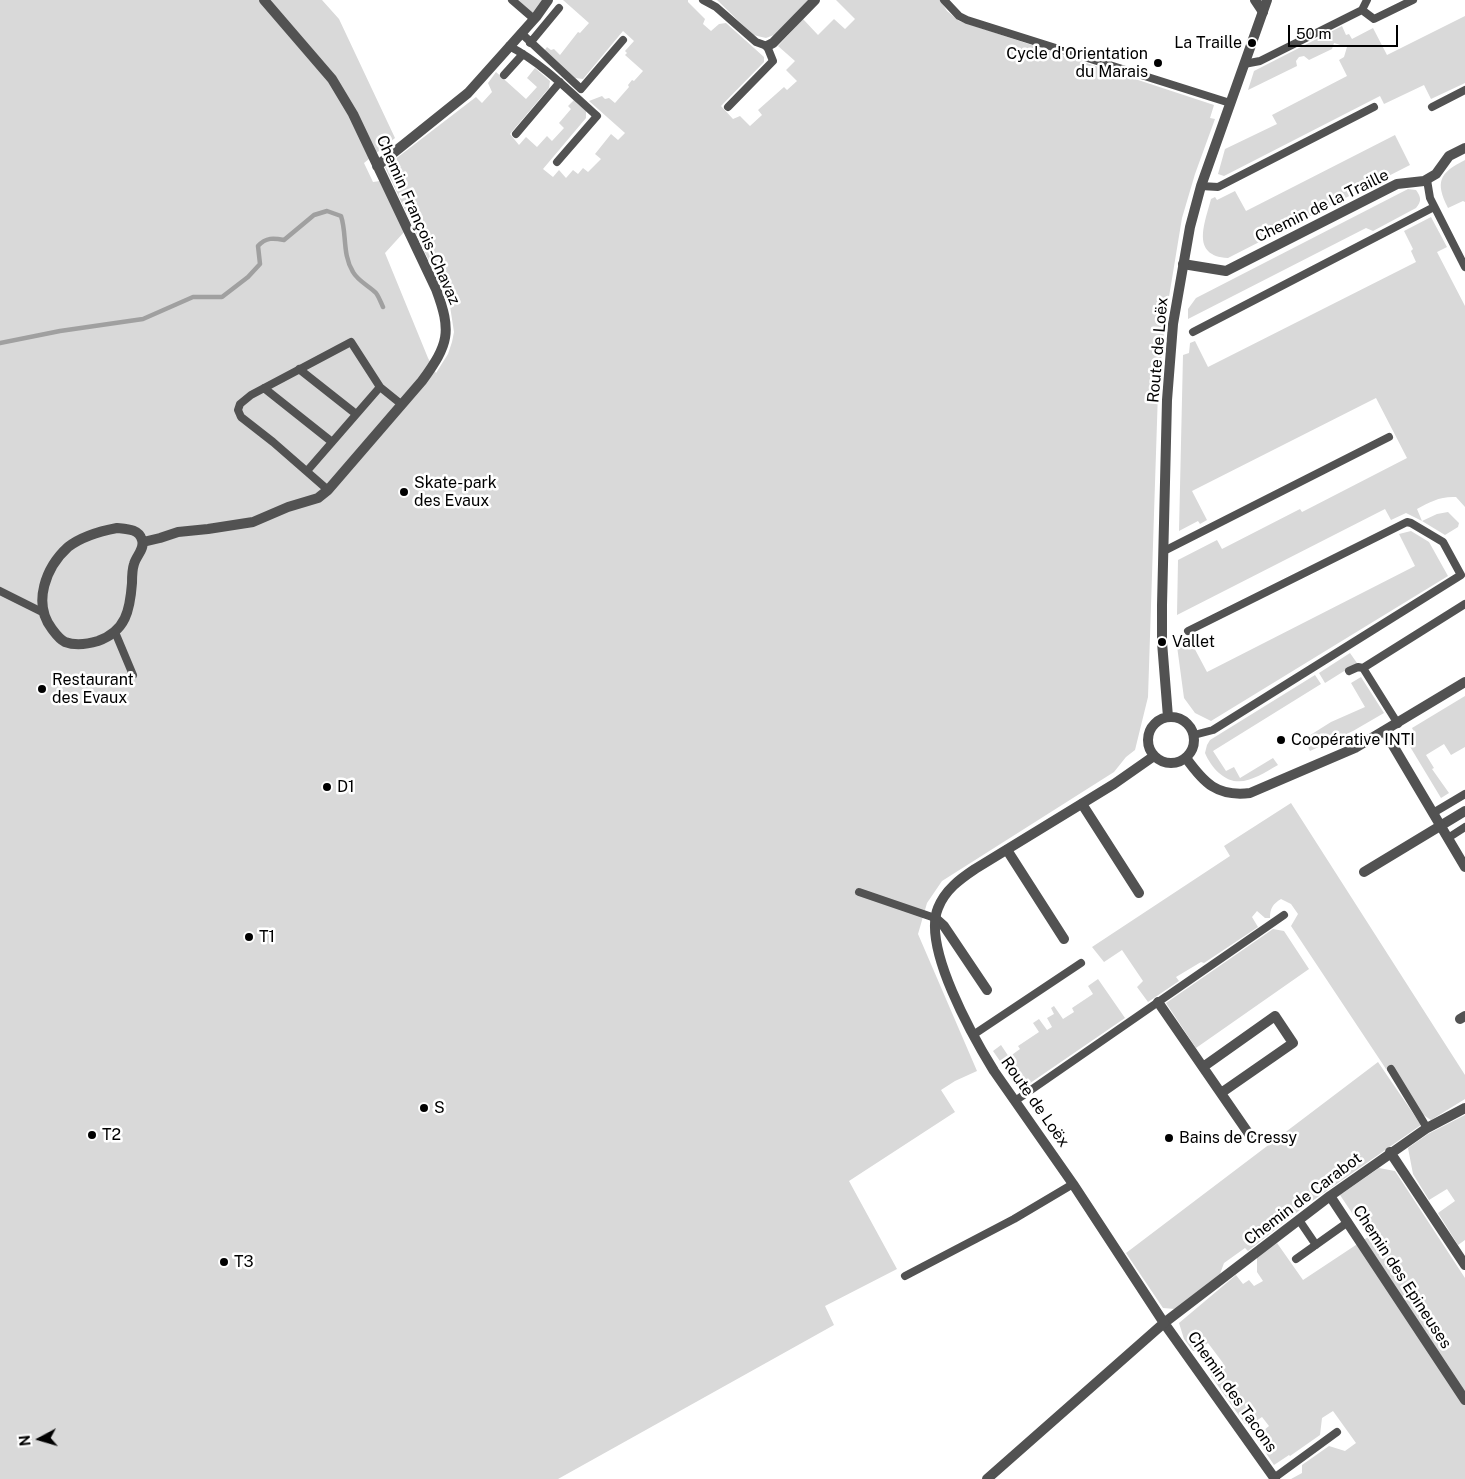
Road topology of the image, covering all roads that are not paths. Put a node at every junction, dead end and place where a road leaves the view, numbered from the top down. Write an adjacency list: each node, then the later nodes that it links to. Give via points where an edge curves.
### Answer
1 (264, 0): 32 (street, Chemin François-Chavaz, via 332,79)
2 (512, 0): 14 (lane)
3 (548, 0): 14 (street)
4 (704, 0): 19 (lane, via 756,42)
5 (815, 0): 19 (street)
6 (944, 0): 25 (lane, via 967,20)
7 (1255, 0): 13 (street)
8 (1267, 0): 13 (street, Route de Loëx)
9 (1367, 0): 12 (lane)
10 (1413, 0): 12 (lane, via 1374,19)
11 (558, 8): 17 (lane)
12 (1362, 10): 21 (lane, via 1260,61)
13 (1263, 12): 21 (street, Route de Loëx)
14 (534, 19): 15 (street)
15 (521, 33): 17 (lane); 18 (street)
16 (623, 40): 17 (lane, via 581,89)
17 (530, 43)
18 (508, 46): 20 (lane); 32 (street, via 468,93)
19 (767, 46): 26 (lane, via 773,61)
20 (523, 54): 22 (lane); 23 (lane)
21 (1244, 64): 25 (street, Route de Loëx)
22 (504, 75)
23 (560, 82): 29 (lane); 31 (lane, via 597,116)
24 (1465, 90): 28 (lane)
25 (1230, 103): 34 (street, Route de Loëx)
26 (728, 107)
27 (1374, 107): 34 (lane, via 1218,187)
28 (1432, 107)
29 (516, 134)
30 (1465, 148): 33 (street, via 1449,156 1436,174)
31 (557, 162)
32 (378, 166): 42 (street, Chemin François-Chavaz, via 445,314 444,342 431,367)
33 (1426, 180): 35 (lane); 36 (street, Chemin de la Traille, via 1397,184 1226,270)
34 (1201, 186): 36 (street, Route de Loëx)
35 (1434, 207): 37 (lane); 38 (lane)
36 (1183, 264): 49 (street, Route de Loëx, via 1170,364)
37 (1465, 268)
38 (1193, 332)
39 (299, 369): 40 (lane, via 351,342); 41 (lane); 43 (lane)
40 (380, 387): 42 (lane); 43 (lane)
41 (264, 388): 45 (lane); 46 (lane, via 240,404 241,417)
42 (401, 404): 47 (street, Chemin François-Chavaz)
43 (356, 414): 45 (lane)
44 (1389, 437): 49 (lane)
45 (332, 442): 46 (lane)
46 (307, 471): 47 (lane)
47 (328, 490): 48 (street, Chemin François-Chavaz, via 318,498 253,522 178,532)
48 (143, 542): 52 (street, via 134,530 117,528 79,540 68,547 46,580); 54 (street, via 133,565 129,604 122,625)
49 (1164, 551): 59 (street, Route de Loëx, via 1162,642)
50 (0, 591): 52 (lane)
51 (1465, 604): 55 (lane)
52 (44, 613): 54 (street, via 57,635 74,644 94,642)
53 (1188, 631): 62 (lane, via 1407,522 1443,542 1461,575 1213,730)
54 (115, 632): 57 (lane)
55 (1363, 668): 56 (lane); 60 (lane)
56 (1349, 671)
57 (133, 675)
58 (1465, 682): 60 (street)
59 (1168, 717): 62 (street, via 1187,723); 63 (street, via 1156,722 1149,735 1148,743)
60 (1398, 724): 61 (street)
61 (1385, 732): 64 (street, via 1258,790 1241,794 1215,789 1204,781); 68 (street)
62 (1194, 735): 64 (street, via 1193,749)
63 (1154, 756): 64 (street, via 1167,763); 66 (street, Route de Loëx)
64 (1186, 758)
65 (1465, 794): 68 (lane)
66 (1082, 804): 72 (street, Route de Loëx); 76 (street)
67 (1465, 811): 69 (street)
68 (1433, 813): 69 (street)
69 (1440, 825): 71 (street); 74 (street)
70 (1465, 827): 71 (lane)
71 (1448, 838): 73 (street)
72 (1007, 850): 78 (street, Route de Loëx, via 960,880 942,899); 79 (street)
73 (1465, 867)
74 (1364, 872)
75 (859, 892): 78 (lane)
76 (1140, 893)
77 (1284, 915): 82 (lane)
78 (935, 918): 81 (street, via 942,923); 83 (street, Route de Loëx, via 936,940 944,970)
79 (1064, 939)
80 (1081, 963): 83 (lane)
81 (987, 990)
82 (1158, 1002): 84 (street); 87 (lane)
83 (973, 1034): 87 (street, Route de Loëx)
84 (1203, 1067): 86 (street); 86 (street, via 1275,1016 1293,1042)
85 (1391, 1069): 89 (lane)
86 (1221, 1094): 90 (street)
87 (1015, 1101): 92 (street, Route de Loëx)
88 (1465, 1108): 89 (street, Chemin de Carabot)
89 (1428, 1128): 91 (street, Chemin de Carabot)
90 (1249, 1134)
91 (1390, 1152): 93 (street, Chemin de Carabot); 98 (street)
92 (1073, 1184): 99 (lane); 100 (street, Route de Loëx)
93 (1330, 1196): 94 (street, Chemin de Carabot); 95 (street, Chemin des Epineuses)
94 (1299, 1220): 96 (lane); 100 (street, Chemin de Carabot)
95 (1348, 1222): 96 (lane); 101 (street, Chemin des Epineuses)
96 (1316, 1245): 97 (lane)
97 (1296, 1259)
98 (1465, 1265)
99 (905, 1276)
100 (1164, 1323): 103 (street); 104 (street, Chemin des Tacons)
101 (1465, 1400)
102 (1337, 1432): 104 (lane)
103 (987, 1479)
104 (1274, 1479)

